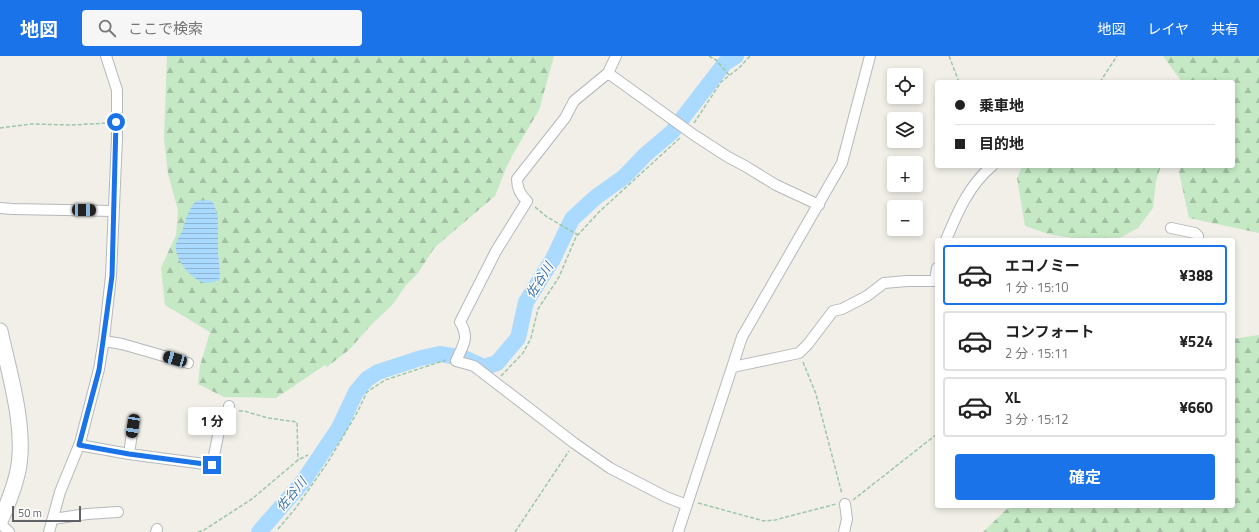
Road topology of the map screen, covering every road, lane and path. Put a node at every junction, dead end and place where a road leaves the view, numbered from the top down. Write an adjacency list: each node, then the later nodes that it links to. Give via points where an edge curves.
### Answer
1 (106, 56): 12 (street, via 117,90)
2 (616, 56): 8 (street)
3 (709, 56): 9 (path, via 716,60)
4 (750, 56): 9 (path)
5 (870, 56): 17 (street, via 842,164)
6 (949, 56): 10 (path)
7 (1117, 56): 11 (path)
8 (608, 73): 14 (street); 16 (street, via 574,101 565,118 517,179 521,196)
9 (729, 76): 14 (path, via 721,82)
10 (958, 80)
11 (1101, 80)
12 (116, 122): 13 (path, via 31,124); 19 (street)
13 (0, 128)
14 (688, 131): 17 (street, via 776,185); 21 (path, via 599,212)
15 (990, 168): 22 (street, via 971,190)
16 (527, 201): 21 (path, via 547,217); 28 (street, via 496,251 460,322 466,338)
17 (819, 205): 30 (street, via 742,337)
18 (0, 208): 19 (street)
19 (114, 211): 26 (street, via 112,276)
20 (1171, 228): 23 (street, via 1195,233)
21 (578, 235): 31 (path, via 559,277 538,309 531,338 523,353)
22 (947, 238)
23 (1198, 238)
24 (935, 281): 27 (street, via 884,283 867,296 833,311)
25 (0, 331): 44 (main road, via 21,443 18,474)
26 (104, 341): 29 (street); 36 (street)
27 (799, 353): 30 (street); 41 (path, via 816,394)
28 (456, 361): 31 (street, via 474,366); 45 (path, via 449,359 385,380 367,392 328,462)
29 (188, 363)
30 (733, 367): 40 (street)
31 (496, 382): 35 (street)
32 (229, 408): 37 (street, via 229,419 219,431 212,465); 39 (path, via 297,422)
33 (133, 426): 37 (street)
34 (935, 436): 41 (path, via 856,499)
35 (574, 443): 40 (street, via 610,468 666,497); 49 (path)
36 (79, 445): 37 (street); 43 (street, via 60,492)
37 (129, 454)
38 (308, 455): 39 (path)
39 (298, 460): 48 (path, via 252,498)
40 (688, 502): 41 (path, via 764,521); 50 (street)
41 (845, 504): 51 (street, via 848,519)
42 (118, 512): 43 (street)
43 (53, 519): 47 (street)
44 (0, 522): 46 (street)
45 (278, 529)
46 (9, 532)
47 (49, 532)
48 (198, 532)
49 (515, 532)
50 (678, 532)
51 (844, 532)

